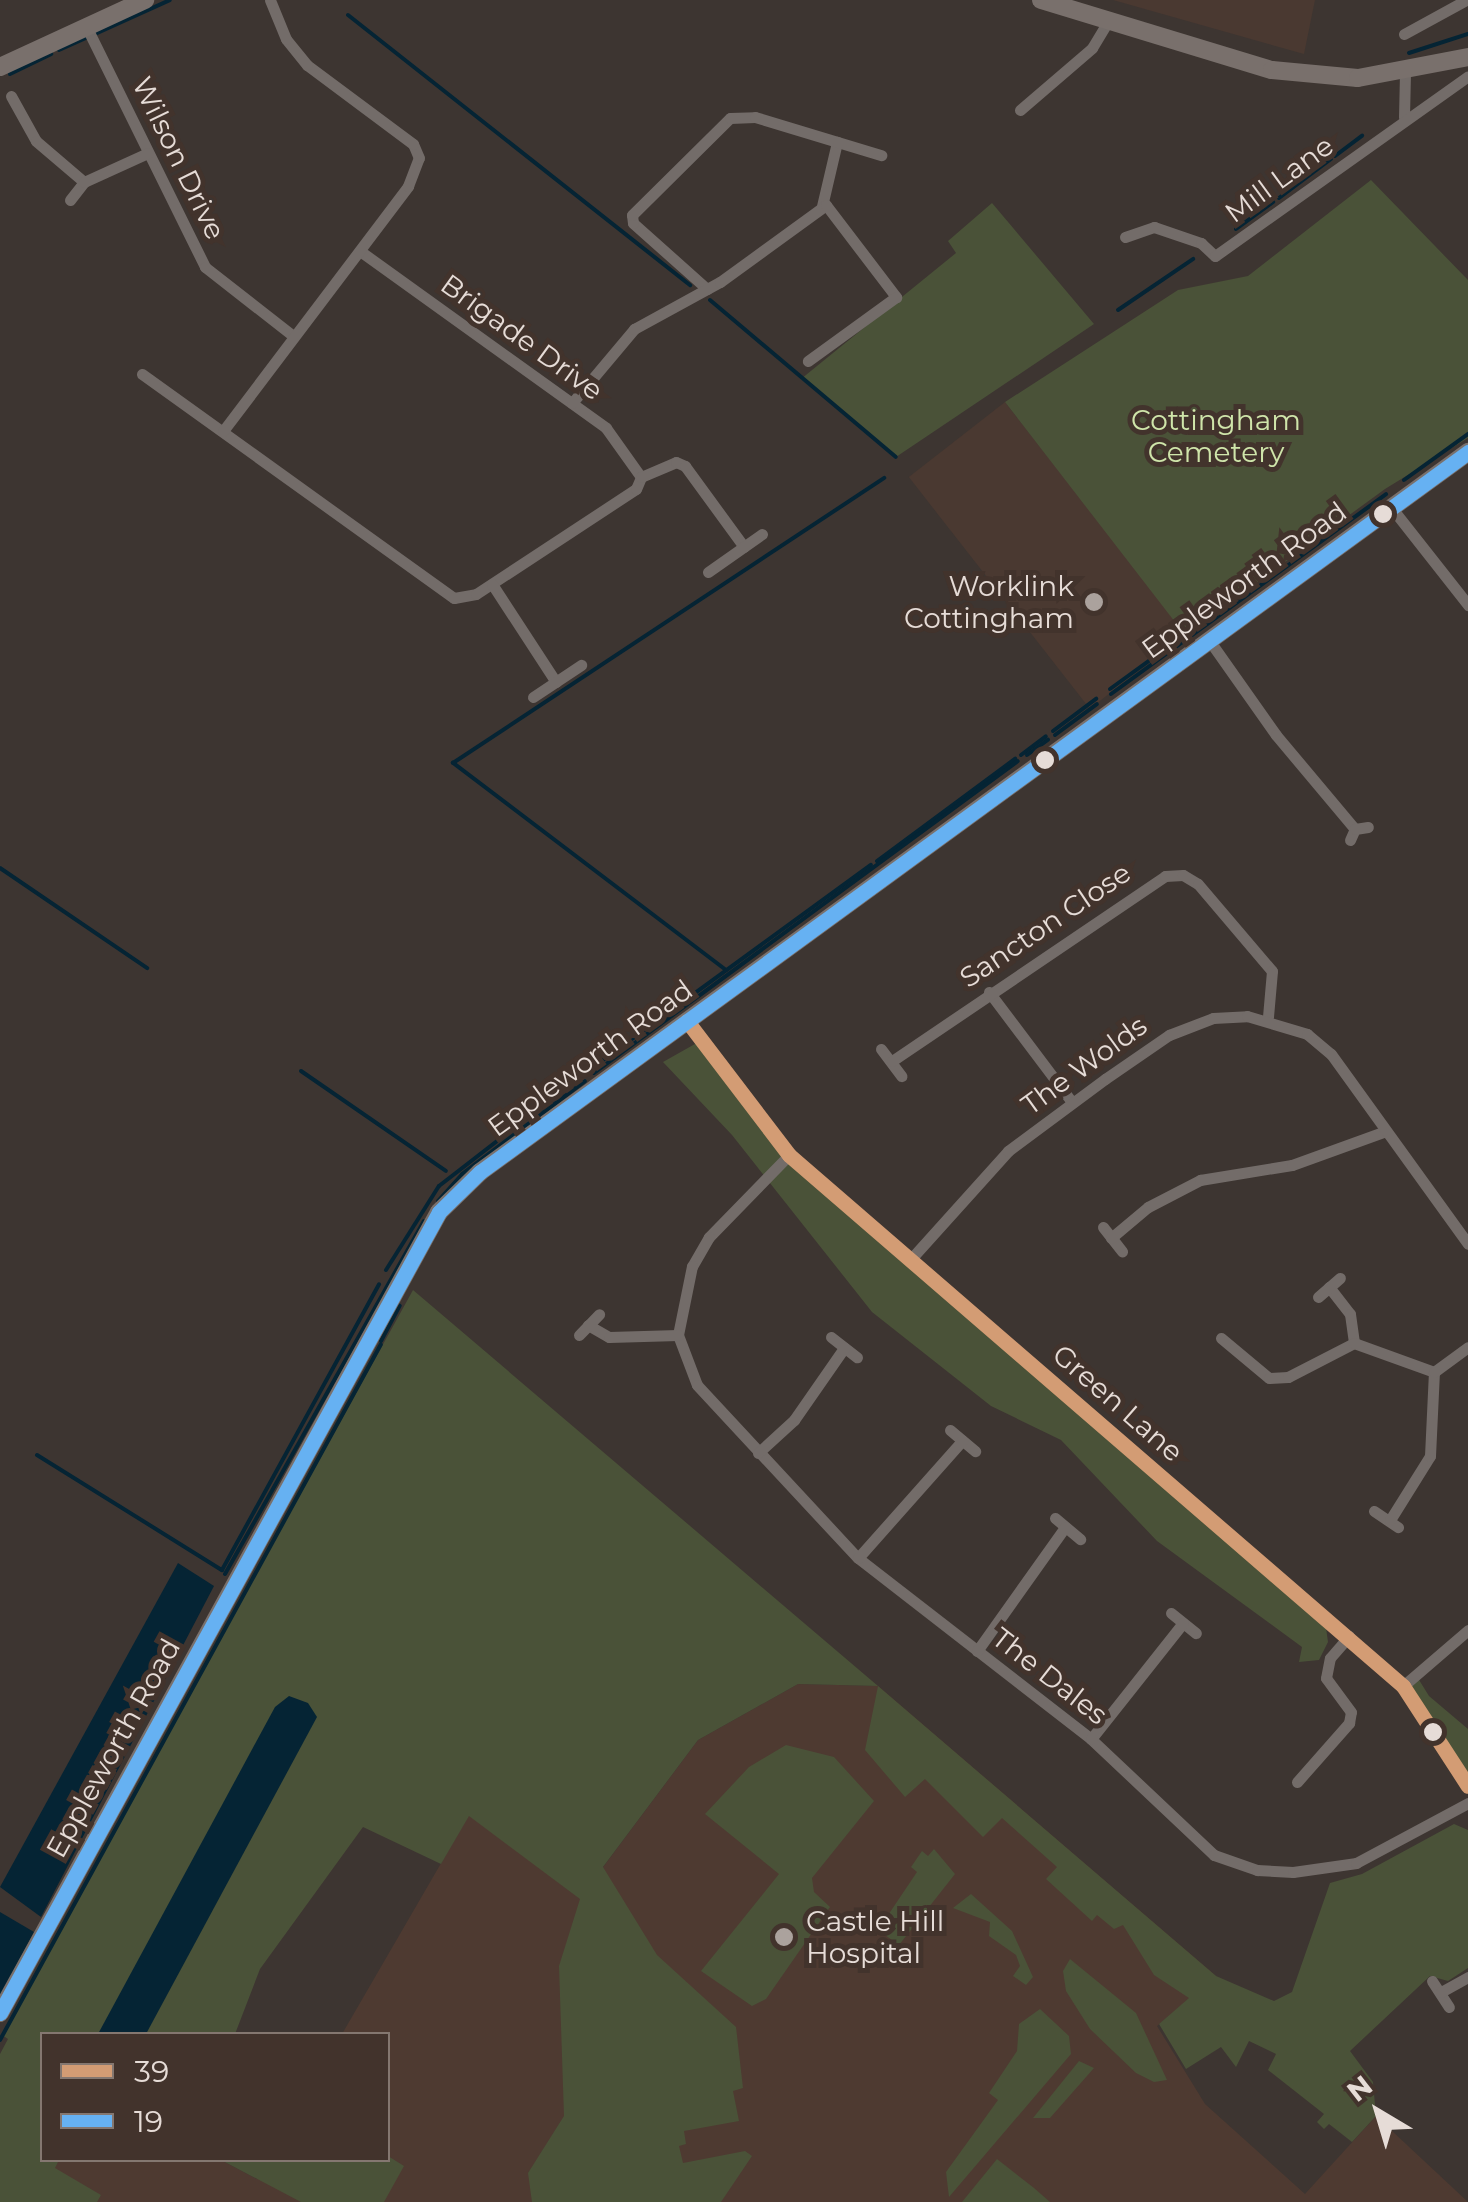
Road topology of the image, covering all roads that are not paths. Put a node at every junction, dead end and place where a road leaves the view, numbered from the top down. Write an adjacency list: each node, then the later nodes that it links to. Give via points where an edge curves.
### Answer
1 (145, 0): 6 (street)
2 (270, 0): 22 (street, via 286,39 307,66 418,149 415,175)
3 (1042, 0): 5 (street)
4 (1466, 0): 7 (street)
5 (1110, 20): 10 (street, via 1272,70 1358,78); 13 (street, via 1092,48)
6 (86, 26): 9 (street); 16 (street, Wilson Drive)
7 (1404, 34)
8 (1468, 57): 10 (street)
9 (0, 67)
10 (1404, 74): 14 (street)
11 (1468, 76): 14 (street, Mill Lane)
12 (11, 96): 18 (street, via 36,141)
13 (1020, 110)
14 (1404, 117): 21 (street, Mill Lane, via 1215,256 1201,243 1154,227)
15 (837, 142): 17 (street); 20 (street); 23 (street, via 755,117 730,118 635,210 633,223)
16 (148, 153): 18 (street); 24 (street, Wilson Drive, via 205,267)
17 (882, 155)
18 (84, 182): 19 (street)
19 (70, 200)
20 (822, 206): 23 (street); 25 (street, via 829,206 896,297)
21 (1125, 237)
22 (360, 252): 24 (street); 27 (street, Brigade Drive)
23 (707, 289): 27 (street, via 634,329)
24 (292, 335): 28 (street)
25 (808, 361)
26 (142, 374): 28 (street)
27 (572, 404): 30 (street, Brigade Drive, via 606,428)
28 (223, 432): 35 (street, via 454,598)
29 (1468, 452): 31 (street, Eppleworth Road)
30 (641, 478): 33 (street, via 676,462 686,466); 35 (street, via 636,489)
31 (1391, 507): 36 (street); 37 (street, Eppleworth Road)
32 (762, 534): 33 (street)
33 (744, 547): 34 (street)
34 (708, 572)
35 (492, 584): 39 (street)
36 (1468, 605)
37 (1209, 640): 41 (street, via 1276,736); 44 (street, Eppleworth Road)
38 (581, 665): 39 (street)
39 (556, 682): 40 (street)
40 (533, 698)
41 (1358, 832)
42 (990, 992): 43 (street, Sancton Close, via 1139,888 1183,875 1272,971); 46 (street, Sancton Close); 48 (street)
43 (1268, 1017): 48 (street, The Wolds, via 1213,1018 1169,1035); 49 (street, The Wolds, via 1307,1034 1331,1054)
44 (687, 1021): 50 (street, Green Lane); 84 (street, Eppleworth Road, via 480,1172 439,1212)
45 (881, 1049): 46 (street)
46 (892, 1061): 47 (street)
47 (901, 1076)
48 (1072, 1102): 53 (street, The Wolds, via 1008,1151)
49 (1383, 1132): 51 (street, The Wolds); 52 (street, via 1292,1166 1200,1180 1107,1232)
50 (789, 1155): 53 (street, Green Lane); 56 (street, via 709,1237 692,1266)
51 (1468, 1244)
52 (1122, 1251)
53 (910, 1260): 75 (street, Green Lane)
54 (1318, 1297): 59 (street, via 1334,1283 1350,1314)
55 (599, 1314): 56 (street, via 584,1330 609,1338)
56 (678, 1335): 67 (street, The Dales, via 697,1384)
57 (831, 1336): 61 (street)
58 (1221, 1338): 59 (street, via 1228,1352 1269,1378 1288,1378)
59 (1354, 1343): 63 (street)
60 (1468, 1347): 63 (street)
61 (844, 1348): 62 (street); 67 (street, via 794,1420)
62 (857, 1358)
63 (1434, 1372): 68 (street, via 1430,1456 1394,1524)
64 (950, 1430): 65 (street)
65 (962, 1440): 66 (street); 70 (street)
66 (975, 1451)
67 (758, 1453): 70 (street, The Dales)
68 (1374, 1511)
69 (1080, 1539): 76 (street, via 1060,1522)
70 (858, 1558): 76 (street, The Dales)
71 (1171, 1613): 72 (street)
72 (1183, 1623): 74 (street); 78 (street)
73 (1468, 1630): 77 (street)
74 (1196, 1633)
75 (1349, 1636): 77 (street, Green Lane); 79 (street, via 1330,1658 1326,1678 1351,1712 1349,1723)
76 (977, 1650): 78 (street, The Dales)
77 (1404, 1686): 80 (street, Green Lane)
78 (1092, 1739): 81 (street, The Dales, via 1176,1826 1214,1855 1257,1870 1356,1863)
79 (1297, 1782)
80 (1468, 1786)
81 (1468, 1804)
82 (1468, 1977): 83 (street, via 1436,1987)
83 (1449, 2007)
84 (0, 2013)

